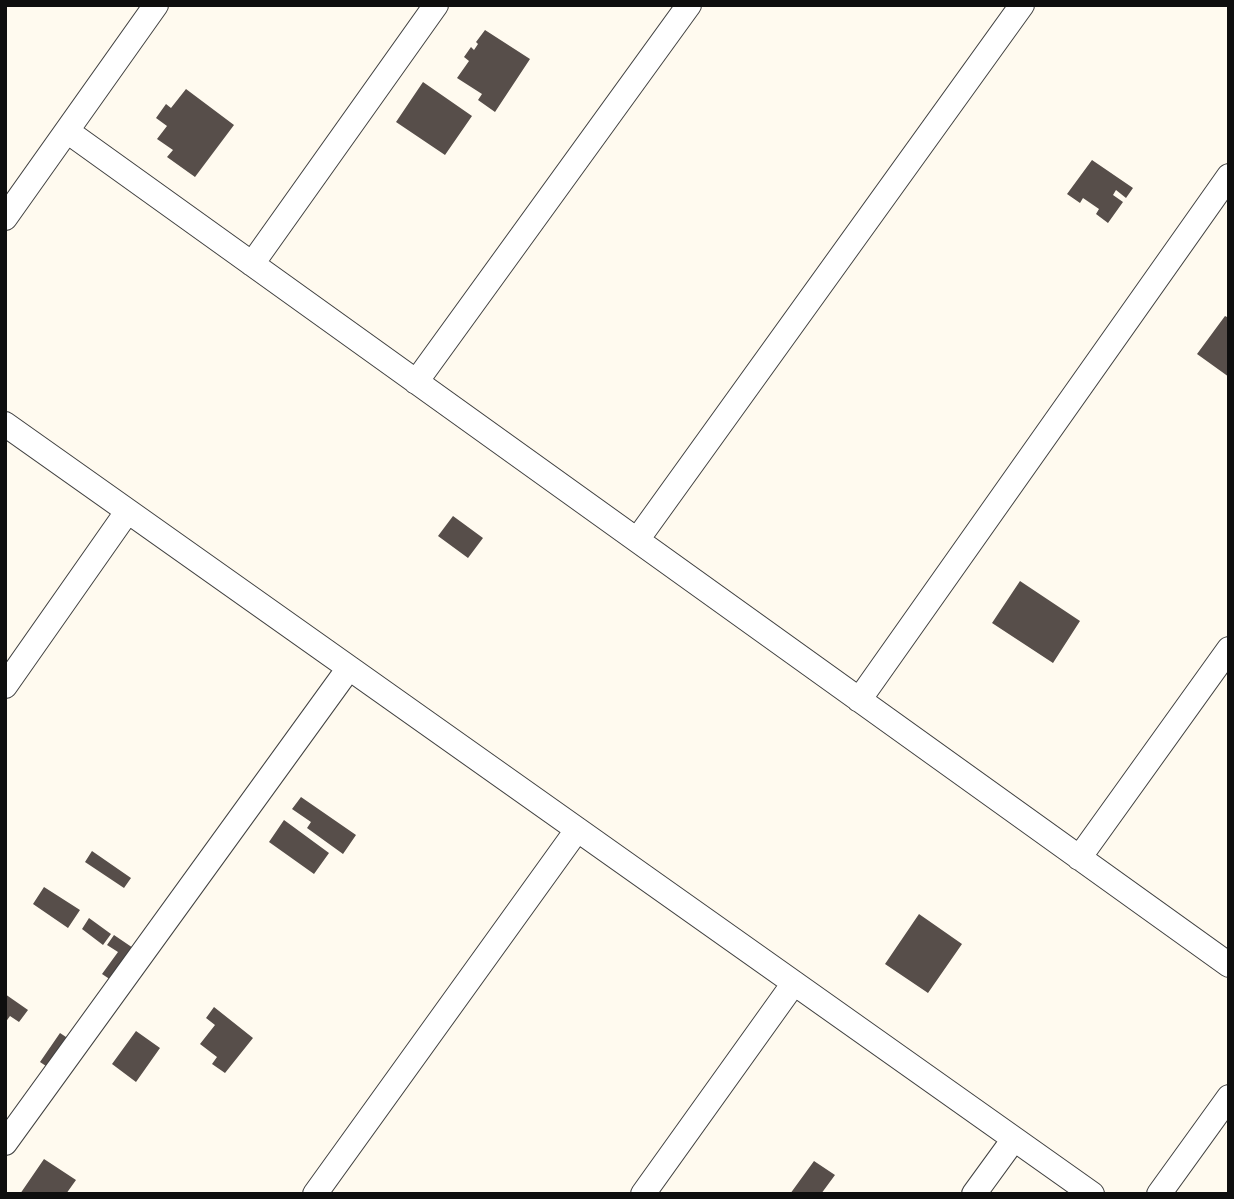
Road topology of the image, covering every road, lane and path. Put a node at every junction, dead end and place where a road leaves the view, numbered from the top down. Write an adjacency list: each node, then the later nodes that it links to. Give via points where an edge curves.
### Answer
1 (156, 5): 5 (street)
2 (436, 5): 8 (street)
3 (689, 5): 9 (street)
4 (1022, 5): 12 (street)
5 (67, 131): 7 (street); 8 (street)
6 (1229, 176): 16 (street)
7 (5, 218)
8 (252, 264): 9 (street)
9 (416, 382): 12 (street)
10 (5, 424): 11 (street)
11 (127, 512): 14 (street); 15 (street)
12 (637, 540): 16 (street)
13 (1229, 649): 18 (street)
14 (349, 668): 17 (street); 23 (street)
15 (5, 686)
16 (859, 700): 18 (street)
17 (577, 830): 20 (street); 24 (street)
18 (1079, 858): 19 (street)
19 (1229, 965)
20 (794, 983): 22 (street); 25 (street)
21 (1229, 1097): 28 (street)
22 (1014, 1139): 26 (street); 27 (street)
23 (5, 1143)
24 (315, 1194)
25 (643, 1194)
26 (974, 1194)
27 (1092, 1194)
28 (1159, 1194)

